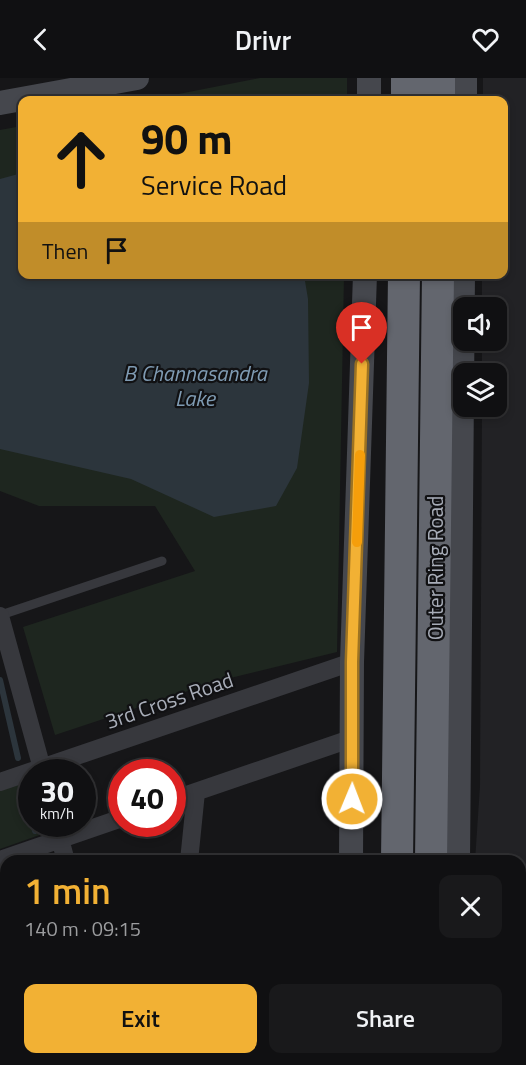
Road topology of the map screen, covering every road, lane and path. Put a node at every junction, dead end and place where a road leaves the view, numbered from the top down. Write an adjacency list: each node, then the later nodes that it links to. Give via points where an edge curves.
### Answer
1 (137, 78): 6 (street)
2 (369, 78): 7 (street)
3 (407, 78): 8 (highway)
4 (439, 78): 9 (highway)
5 (465, 78): 10 (street)
6 (42, 96)
7 (369, 96)
8 (407, 96)
9 (439, 96)
10 (465, 96)
11 (18, 101): 12 (street)
12 (0, 104)
13 (365, 279): 19 (street)
14 (404, 279): 33 (highway, Outer Ring Road)
15 (438, 279): 34 (highway, Outer Ring Road)
16 (463, 279): 35 (street)
17 (162, 561): 18 (lane)
18 (0, 615): 21 (street)
19 (352, 662): 20 (street); 22 (street, 3rd Cross Road)
20 (353, 738): 25 (street); 32 (street)
21 (39, 759)
22 (74, 759)
23 (18, 777): 24 (street, 3rd Cross Road)
24 (0, 782)
25 (196, 792): 26 (street); 31 (street)
26 (186, 795)
27 (46, 837): 29 (street)
28 (60, 837): 30 (street)
29 (10, 855)
30 (64, 855)
31 (190, 855)
32 (351, 855)
33 (397, 855)
34 (431, 855)
35 (459, 855)

